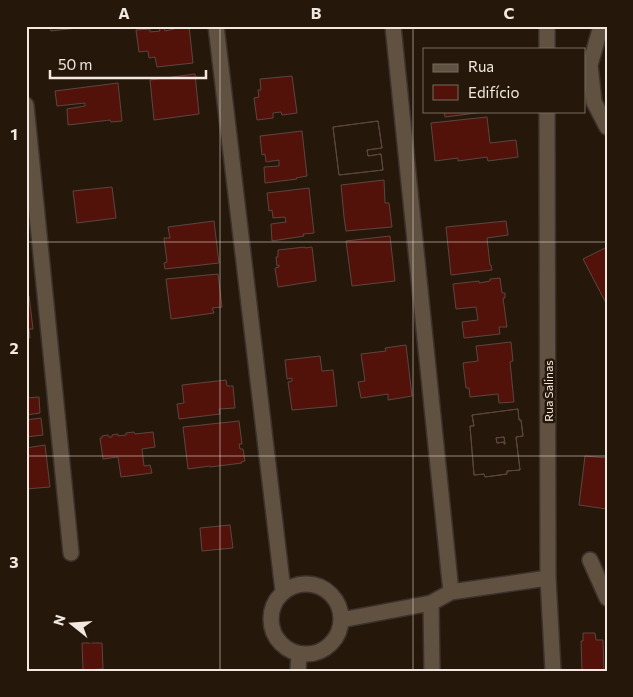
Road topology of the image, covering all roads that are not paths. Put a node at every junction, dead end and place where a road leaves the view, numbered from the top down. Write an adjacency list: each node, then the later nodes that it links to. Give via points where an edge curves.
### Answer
1 (216, 26): 12 (street)
2 (393, 26): 13 (street)
3 (547, 26): 5 (street)
4 (601, 26): 8 (street, via 590,65 594,102)
5 (547, 48)
6 (26, 105): 9 (street)
7 (547, 112): 11 (street, Rua Salinas)
8 (607, 127)
9 (71, 553)
10 (590, 560): 14 (street)
11 (548, 578): 13 (street); 20 (street, Rua Salinas)
12 (283, 591): 16 (street, via 297,584 314,584 328,591 338,604); 17 (street, via 274,604 270,620 274,635 285,647)
13 (451, 592): 15 (street)
14 (607, 598)
15 (431, 603): 16 (street); 19 (street)
16 (341, 620): 17 (street, via 337,635 328,646 314,653)
17 (299, 654): 18 (street)
18 (298, 671)
19 (432, 671)
20 (553, 671)

